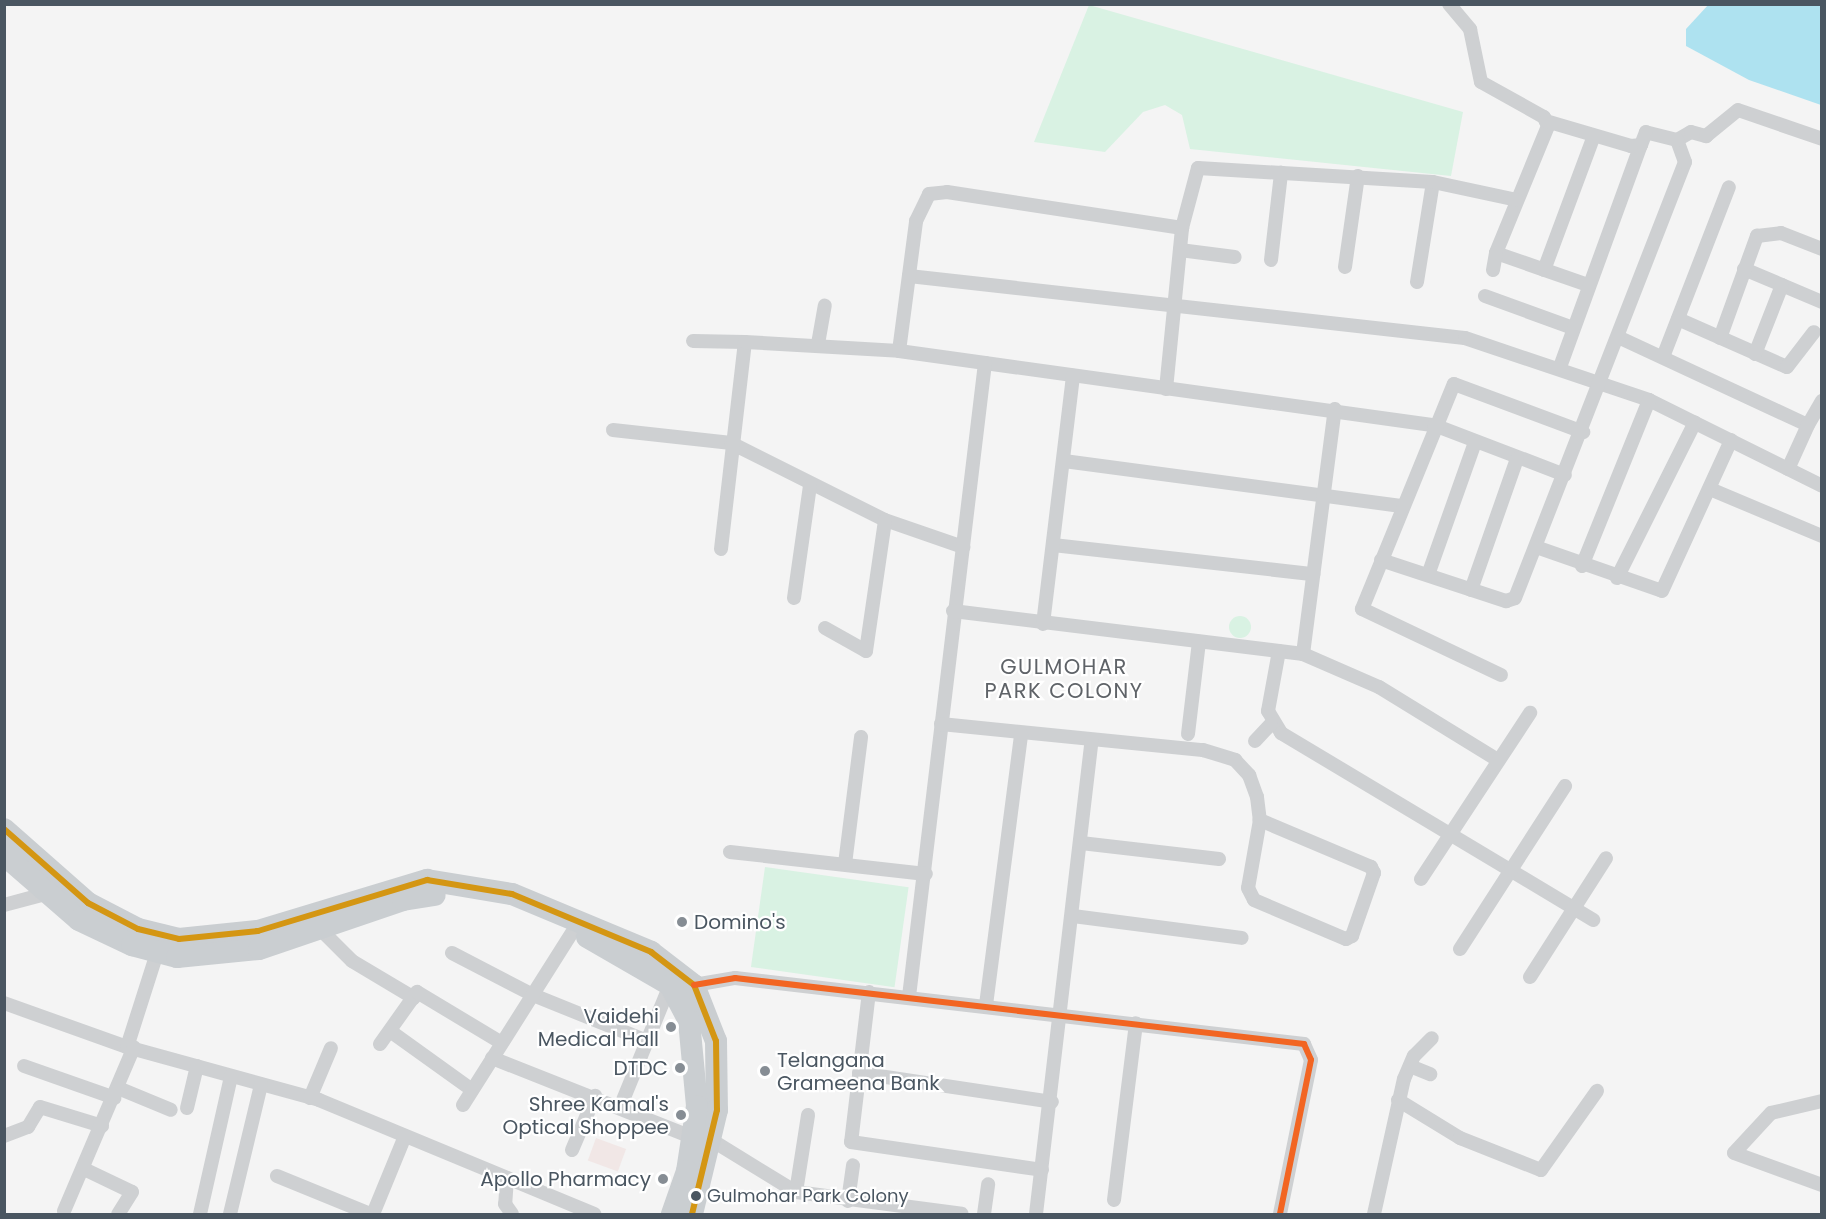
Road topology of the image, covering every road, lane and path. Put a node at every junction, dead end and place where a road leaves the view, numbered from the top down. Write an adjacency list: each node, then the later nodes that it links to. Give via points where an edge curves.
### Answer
1 (1449, 4): 2 (street, via 1470,29 1481,82)
2 (1546, 121): 3 (street); 11 (street, via 1531,177)
3 (1593, 138): 6 (street); 21 (street)
4 (1821, 139): 5 (street, via 1737,110 1706,136 1691,132)
5 (1677, 140): 6 (street, via 1646,132); 33 (street, via 1685,162)
6 (1641, 144): 24 (street)
7 (1281, 173): 8 (street); 12 (street, via 1206,164 1198,168); 17 (street)
8 (1358, 177): 9 (street); 18 (street)
9 (1433, 182): 11 (street); 23 (street)
10 (1729, 187): 30 (street)
11 (1517, 200): 15 (street)
12 (1182, 228): 14 (street); 22 (street, via 934,193 918,210)
13 (1821, 249): 19 (street, via 1763,231)
14 (1180, 250): 16 (street); 29 (street)
15 (1496, 253): 20 (street); 21 (street)
16 (1235, 257)
17 (1271, 260)
18 (1345, 267)
19 (1743, 269): 25 (street); 34 (street)
20 (1493, 270)
21 (1544, 270): 24 (street)
22 (909, 276): 29 (street); 38 (street)
23 (1417, 282)
24 (1588, 285): 31 (street)
25 (1782, 285): 27 (street); 39 (street)
26 (1485, 296): 31 (street)
27 (1821, 302)
28 (825, 306): 37 (street)
29 (1174, 306): 42 (street, via 1465,339); 45 (street)
30 (1678, 319): 34 (street); 40 (street)
31 (1573, 328): 42 (street)
32 (1814, 332): 39 (street, via 1790,367)
33 (1618, 336): 40 (street); 44 (street)
34 (1720, 338): 39 (street)
35 (693, 341): 36 (street)
36 (745, 342): 37 (street); 56 (street)
37 (818, 344): 38 (street)
38 (899, 351): 41 (street)
39 (1755, 354)
40 (1663, 357): 51 (street)
41 (985, 363): 43 (street); 69 (street)
42 (1560, 367): 44 (street)
43 (1073, 376): 45 (street); 58 (street)
44 (1601, 382): 46 (street); 53 (street)
45 (1166, 389): 48 (street)
46 (1649, 400): 49 (street); 73 (street)
47 (1821, 401): 51 (street)
48 (1335, 409): 50 (street); 64 (street)
49 (1695, 422): 54 (street); 76 (street)
50 (1434, 425): 53 (street, via 1450,388 1459,384); 55 (street); 65 (street)
51 (1808, 425): 59 (street)
52 (613, 430): 56 (street)
53 (1583, 432): 60 (street)
54 (1731, 440): 59 (street); 63 (street)
55 (1475, 442): 57 (street); 75 (street)
56 (732, 443): 61 (street); 71 (street)
57 (1518, 459): 60 (street); 77 (street)
58 (1064, 461): 64 (street); 68 (street)
59 (1788, 469): 62 (street)
60 (1565, 475): 70 (street)
61 (810, 486): 66 (street); 78 (street)
62 (1821, 486)
63 (1710, 489): 67 (street); 76 (street, via 1666,588 1650,591)
64 (1323, 493): 65 (street); 74 (street)
65 (1403, 506): 72 (street)
66 (885, 520): 69 (street); 81 (street, via 866,651)
67 (1821, 537)
68 (1053, 545): 74 (street); 80 (street)
69 (963, 547): 79 (street)
70 (1536, 547): 73 (street); 77 (street, via 1515,598 1506,601)
71 (721, 549)
72 (1381, 560): 75 (street); 85 (street, via 1362,609)
73 (1582, 566): 76 (street)
74 (1313, 574): 84 (street)
75 (1428, 575): 77 (street)
76 (1617, 578)
77 (1471, 590)
78 (794, 598)
79 (953, 611): 80 (street); 87 (street)
80 (1042, 624): 82 (street)
81 (825, 628)
82 (1199, 642): 83 (street); 90 (street)
83 (1279, 651): 84 (street); 88 (street, via 1268,711)
84 (1303, 654): 94 (street, via 1379,687)
85 (1501, 675)
86 (1530, 713): 94 (street)
87 (942, 724): 89 (street); 106 (street)
88 (1271, 724): 93 (street); 98 (street)
89 (1022, 734): 92 (street); 127 (street)
90 (1188, 734)
91 (861, 737): 104 (street)
92 (1092, 740): 96 (street, via 1203,750 1235,760 1249,775); 99 (street)
93 (1256, 741)
94 (1496, 759): 98 (street)
95 (1564, 786): 105 (street)
96 (1260, 820): 96 (street, via 1371,867 1374,873 1352,936 1346,939 1254,900 1249,878)
97 (4, 829): 108 (main road)
98 (1449, 831): 105 (street); 107 (street)
99 (1081, 843): 103 (street); 111 (street)
100 (730, 852): 104 (street)
101 (4, 855): 108 (main road)
102 (1606, 858): 110 (street)
103 (1219, 859)
104 (845, 864): 106 (street)
105 (1511, 870): 110 (street); 116 (street)
106 (926, 874): 124 (street)
107 (1421, 879)
108 (51, 887): 109 (street); 117 (main road, via 105,935); 119 (main road, via 138,929 197,940 258,931 400,884 456,881 580,918)
109 (4, 905)
110 (1575, 909): 112 (street); 120 (street)
111 (1073, 916): 115 (street); 128 (street)
112 (1593, 920)
113 (320, 929): 114 (main road, via 403,900 454,894); 117 (main road, via 229,955); 125 (street, via 352,960)
114 (573, 931): 119 (main road); 123 (street)
115 (1242, 938)
116 (1460, 949)
117 (157, 953): 135 (street)
118 (453, 953): 123 (street)
119 (670, 975): 121 (main road); 132 (street); 161 (main road, via 695,1045)
120 (1530, 977)
121 (694, 985): 122 (street, via 735,978); 161 (main road, via 717,1041)
122 (869, 992): 124 (street); 141 (street)
123 (533, 995): 132 (street); 133 (street)
124 (909, 997): 127 (street)
125 (414, 998): 130 (street); 133 (street, via 417,992)
126 (4, 1003): 135 (street)
127 (986, 1005): 128 (street)
128 (1062, 1014): 129 (street); 152 (street)
129 (1136, 1023): 171 (street); 186 (street, via 1304,1044 1311,1060)
130 (390, 1031): 134 (street); 145 (street)
131 (1432, 1038): 140 (street)
132 (647, 1041): 154 (street)
133 (502, 1043): 137 (street)
134 (380, 1044)
135 (130, 1047): 139 (street); 147 (street)
136 (331, 1048): 149 (street)
137 (492, 1058): 145 (street); 148 (street)
138 (24, 1066): 147 (street)
139 (197, 1066): 143 (street); 155 (street)
140 (1410, 1066): 142 (street); 150 (street)
141 (859, 1073): 152 (street); 165 (street, via 850,1142)
142 (1430, 1074)
143 (231, 1076): 144 (street); 176 (street)
144 (261, 1085): 149 (street); 177 (street)
145 (472, 1090): 153 (street)
146 (1597, 1091): 150 (street, via 1545,1170 1460,1138)
147 (116, 1093): 156 (street); 158 (street)
148 (595, 1096): 154 (street); 162 (street)
149 (310, 1098): 160 (street)
150 (1398, 1100): 187 (street)
151 (1821, 1101): 169 (street, via 1771,1113 1734,1153)
152 (1052, 1102): 165 (street)
153 (463, 1105)
154 (621, 1105): 161 (street)
155 (187, 1108)
156 (171, 1110)
157 (808, 1115): 170 (street)
158 (102, 1125): 159 (street, via 37,1108 28,1127); 164 (street)
159 (4, 1136)
160 (405, 1136): 167 (street); 178 (street)
161 (703, 1140): 170 (street); 181 (main road); 182 (main road)
162 (572, 1150)
163 (854, 1165): 172 (street)
164 (84, 1169): 173 (street); 175 (street, via 132,1192)
165 (1042, 1170): 185 (street)
166 (277, 1176): 178 (street)
167 (507, 1178): 179 (street, via 505,1204); 180 (street)
168 (988, 1184): 184 (street)
169 (1821, 1185)
170 (796, 1192): 172 (street)
171 (1114, 1200)
172 (848, 1201): 174 (street)
173 (64, 1211)
174 (899, 1211): 183 (street)
175 (118, 1215)
176 (200, 1215)
177 (230, 1215)
178 (372, 1215)
179 (512, 1215)
180 (594, 1215)
181 (672, 1215)
182 (692, 1215)
183 (962, 1215)
184 (984, 1215)
185 (1036, 1215)
186 (1280, 1215)
187 (1374, 1215)

